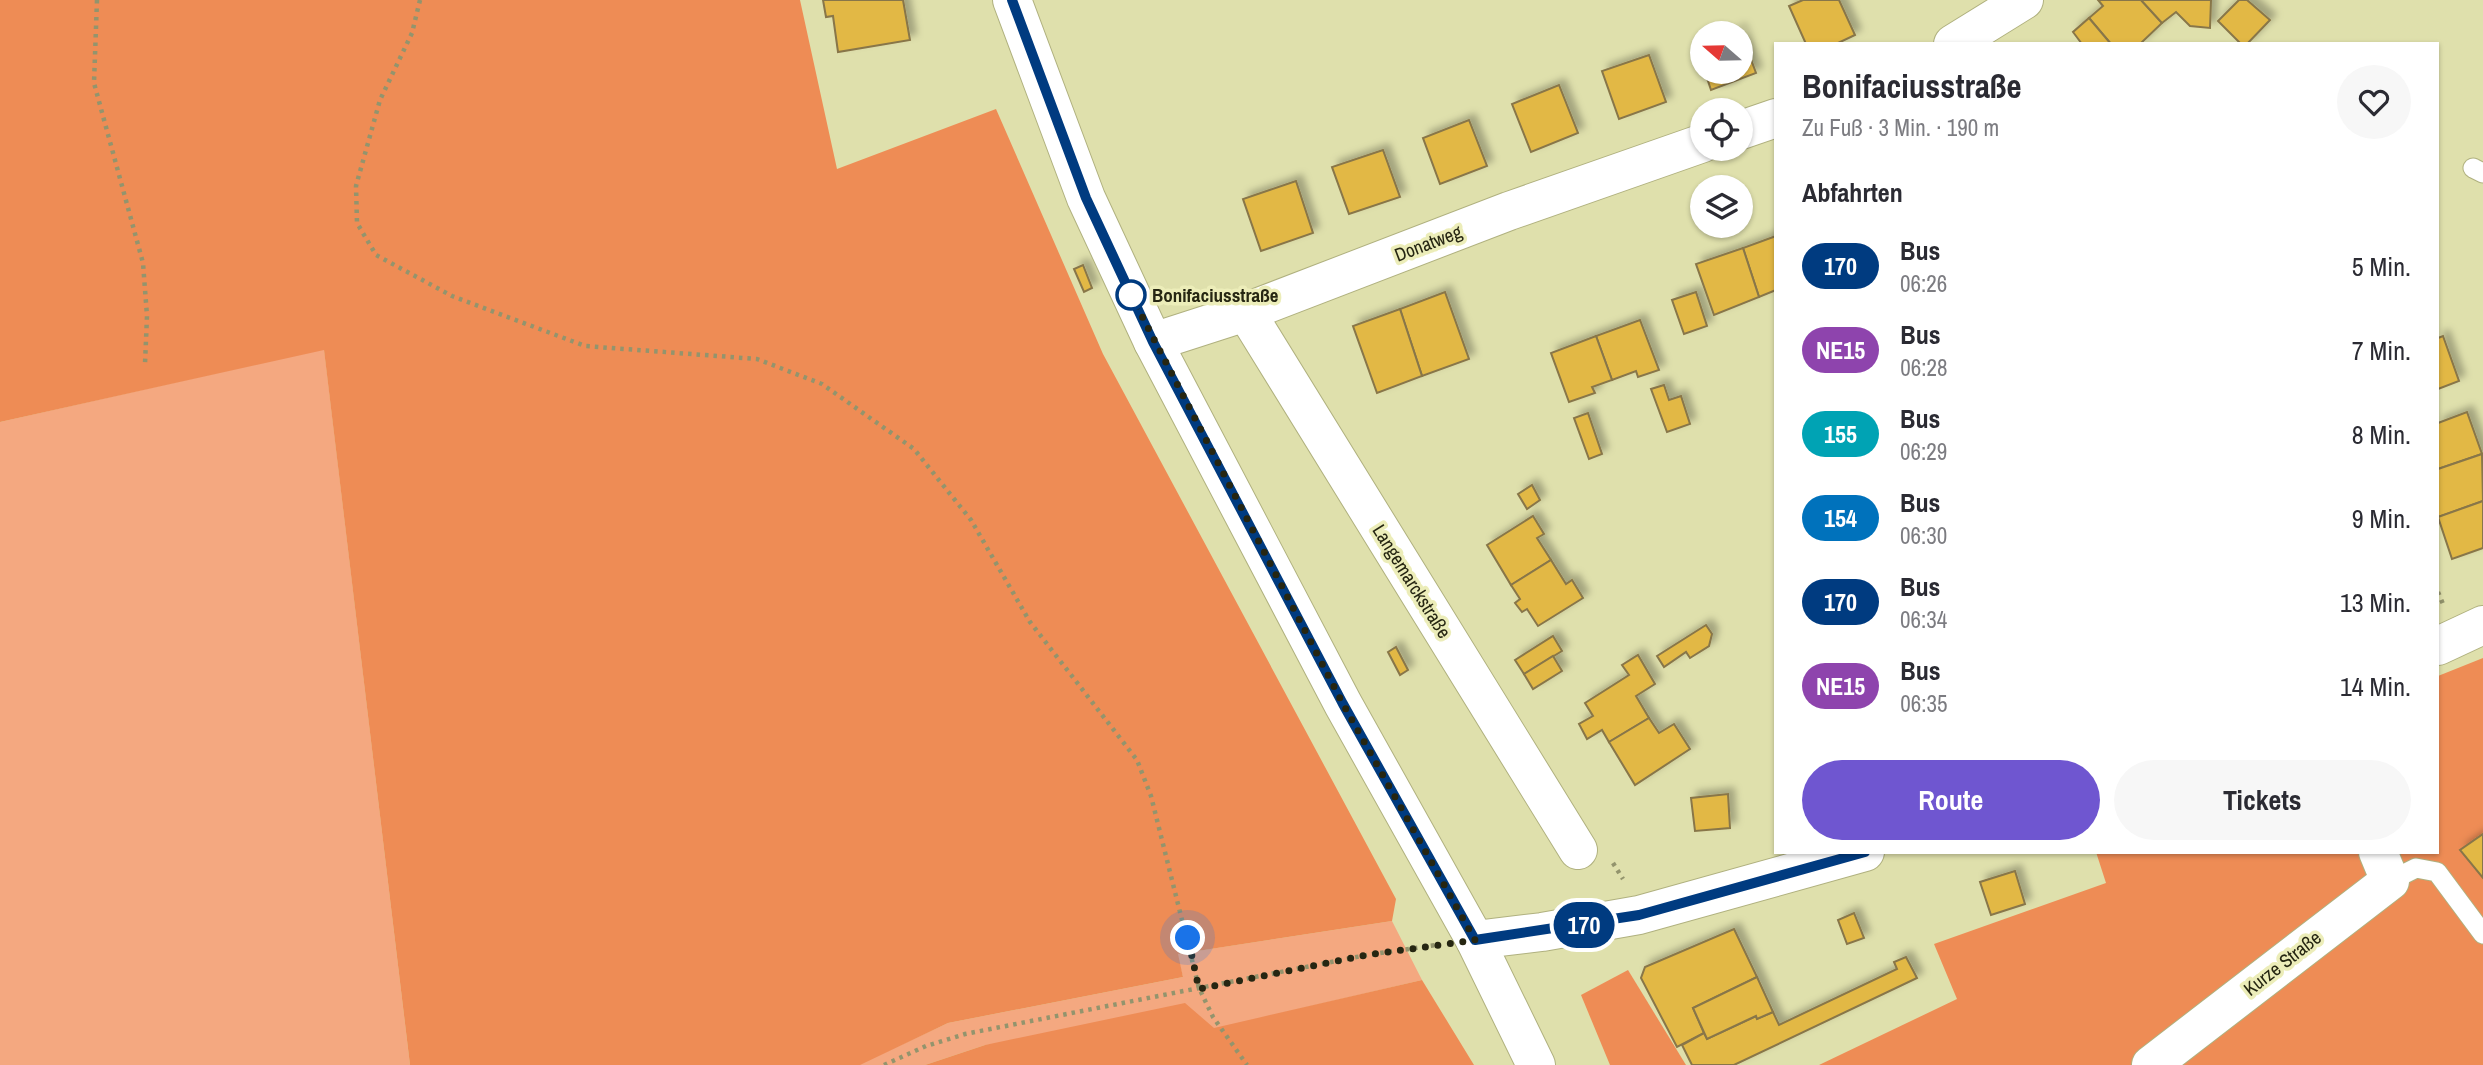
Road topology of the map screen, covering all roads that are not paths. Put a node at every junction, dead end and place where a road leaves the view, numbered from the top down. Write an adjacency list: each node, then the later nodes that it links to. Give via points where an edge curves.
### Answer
1 (1012, 0): 8 (street, via 1086,198)
2 (2024, 0): 3 (street)
3 (1957, 42)
4 (1774, 119): 5 (street)
5 (1753, 126)
6 (1690, 148): 7 (street, Donatweg)
7 (1246, 312): 8 (street, Donatweg); 11 (street, Langemarckstraße)
8 (1153, 342): 15 (street, via 1343,704)
9 (2483, 625): 10 (street)
10 (2439, 646)
11 (1578, 850)
12 (1858, 854): 15 (street, via 1639,915)
13 (2384, 867): 14 (lane, via 2437,872); 17 (street, Kurze Straße)
14 (2483, 934)
15 (1475, 940): 16 (street)
16 (1536, 1065)
17 (2151, 1065)

